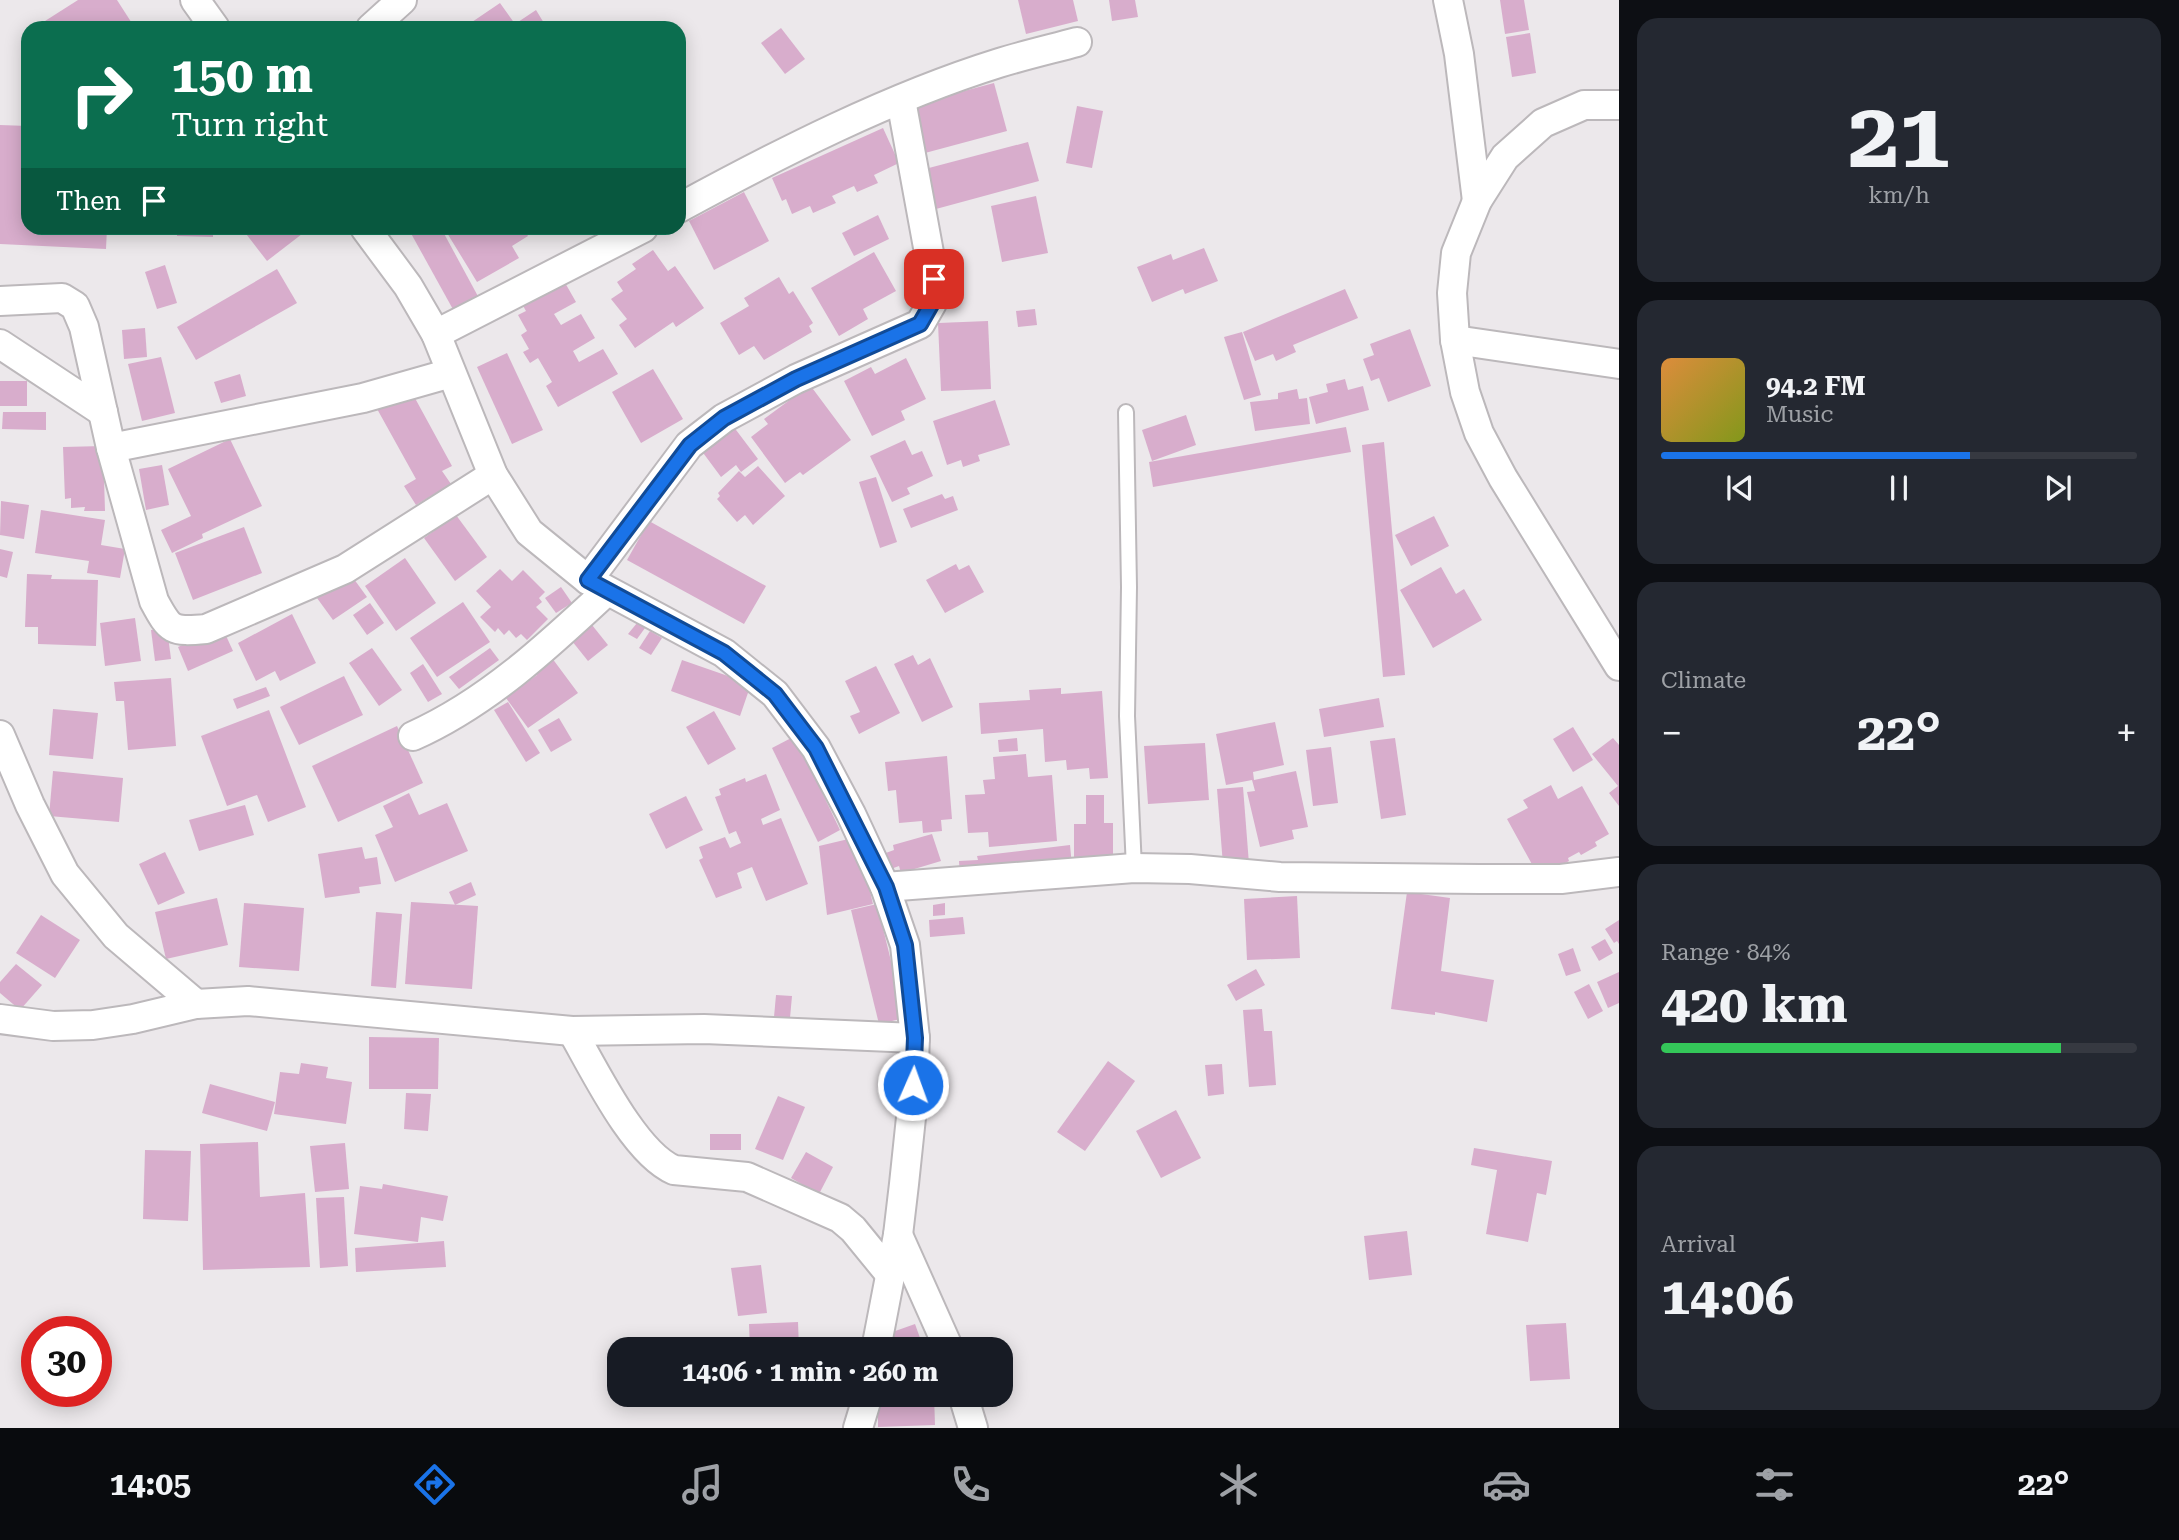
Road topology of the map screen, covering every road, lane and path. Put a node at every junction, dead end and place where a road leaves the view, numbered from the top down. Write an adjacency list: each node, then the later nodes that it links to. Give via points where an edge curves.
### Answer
1 (195, 0): 4 (street)
2 (402, 0): 5 (street)
3 (1448, 0): 9 (street, via 1460,54)
4 (210, 21)
5 (379, 21)
6 (1077, 42): 7 (street, via 998,63)
7 (901, 100): 10 (street, via 762,163); 23 (street, via 934,279 932,303 920,324 796,379 724,418 690,445)
8 (1619, 105): 9 (street, via 1584,105 1543,123 1505,157)
9 (1478, 201): 15 (street, via 1456,253 1452,293)
10 (686, 204)
11 (370, 235): 14 (street)
12 (629, 235): 14 (street)
13 (0, 301): 19 (street, via 62,298 75,306)
14 (436, 334): 18 (street)
15 (1455, 340): 17 (street); 24 (street, via 1479,433)
16 (0, 344): 19 (street)
17 (1619, 364)
18 (451, 373): 21 (street, via 363,398); 22 (street)
19 (103, 412): 21 (street)
20 (1126, 412): 27 (lane, via 1127,716)
21 (111, 448): 22 (street, via 154,601 166,624 182,632 206,629 345,569)
22 (494, 475): 23 (street, via 529,531)
23 (598, 585): 26 (street, via 533,659 454,714); 29 (street, via 724,653 775,694 816,748)
24 (1619, 666)
25 (0, 735): 30 (street, via 65,874 116,936)
26 (412, 736)
27 (1134, 868): 28 (street, via 1280,877 1561,879); 29 (street)
28 (1619, 873)
29 (886, 887): 33 (street, via 905,945)
30 (196, 1004): 31 (street, via 93,1025 52,1026); 32 (street, via 247,1001)
31 (0, 1019)
32 (572, 1031): 33 (street, via 704,1029); 35 (street, via 622,1116 665,1166 747,1177 840,1218)
33 (915, 1038): 34 (street)
34 (898, 1236): 35 (street); 37 (street)
35 (889, 1273): 36 (street)
36 (878, 1337)
37 (944, 1337)
38 (864, 1407): 40 (street)
39 (967, 1407): 41 (street)
40 (858, 1428)
41 (974, 1428)

